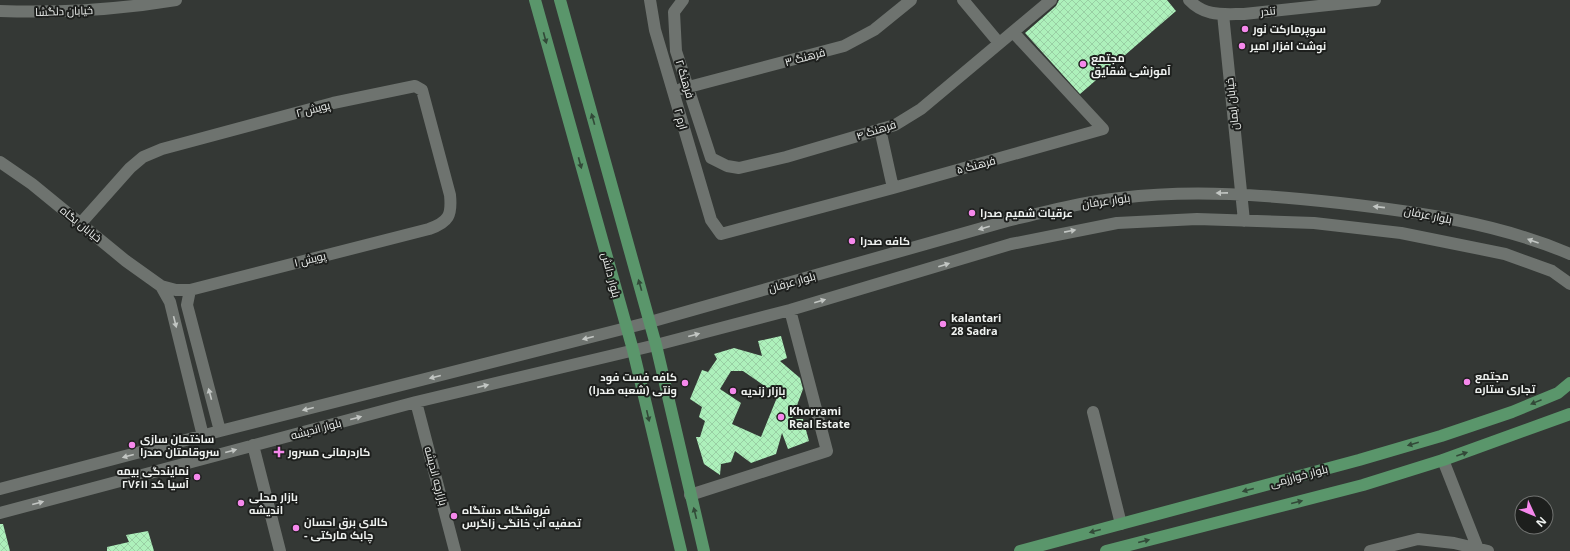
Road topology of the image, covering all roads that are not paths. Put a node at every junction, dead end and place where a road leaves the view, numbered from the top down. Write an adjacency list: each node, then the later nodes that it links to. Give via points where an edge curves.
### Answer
1 (176, 0): 12 (street, خیابان دلگشا, via 100,10)
2 (535, 0): 33 (main road, بلوار دانش, one-way to 33)
3 (560, 0): 32 (main road, one-way to 3)
4 (650, 0): 17 (street, ارم ۲, via 655,30)
5 (682, 0): 16 (street, فرهنگ ۲, via 674,12 676,51)
6 (911, 0): 16 (street, فرهنگ ۳, via 874,30 844,46)
7 (962, 0): 15 (street)
8 (1051, 0): 14 (street, فرهنگ ۴)
9 (1189, 0): 13 (street, تندر, via 1212,14)
10 (1375, 0): 11 (street, تندر)
11 (1296, 4): 13 (street, تندر)
12 (0, 12)
13 (1223, 14): 22 (street, خیابان ایمان)
14 (1012, 32): 15 (street, فرهنگ ۴); 21 (street, فرهنگ ۵, via 1103,128)
15 (999, 44): 18 (street, فرهنگ ۴, via 921,109 895,125)
16 (687, 88): 17 (street, فرهنگ ۳); 19 (street, فرهنگ ۲)
17 (673, 91): 26 (street, ارم ۲, via 710,220)
18 (880, 129): 19 (street, فرهنگ ۴, via 739,168 726,166); 21 (street)
19 (711, 158)
20 (0, 162): 24 (street, خیابان پگاه)
21 (893, 188): 26 (street, فرهنگ ۵)
22 (1242, 193): 23 (street, خیابان ایمان); 27 (street, بلوار عرفان, one-way to 22, via 1511,232 1404,210); 32 (street, بلوار عرفان, one-way to 32, via 1119,198 1057,208)
23 (1244, 221): 28 (street, بلوار عرفان, via 1314,223 1401,233 1505,254 1552,271); 31 (street, بلوار عرفان, one-way to 23, via 1011,244 1064,232 1117,223 1197,219)
24 (81, 223): 25 (street, پویش ۲, via 143,157 333,103 415,86 422,90 450,195 450,215 442,224); 29 (street, خیابان پگاه, via 126,261)
25 (429, 229): 30 (street, پویش ۱)
26 (721, 234)
27 (1570, 254)
28 (1570, 284)
29 (161, 286): 30 (street, خیابان پگاه); 41 (street, خیابان پگاه, one-way to 41, via 170,302)
30 (190, 290): 40 (street, one-way to 30, via 187,305)
31 (790, 310): 34 (street, بلوار عرفان, one-way to 31); 45 (street, via 827,451)
32 (650, 322): 33 (street, بلوار عرفان); 34 (main road)
33 (626, 329): 35 (main road, بلوار دانش); 40 (street, بلوار اندیشه, one-way to 40)
34 (656, 345): 35 (street, بلوار عرفان); 45 (main road)
35 (633, 350): 37 (street, بلوار اندیشه, one-way to 35); 51 (main road, بلوار دانش, one-way to 51)
36 (1570, 383): 47 (main road, بلوار خوارزمی, one-way to 47, via 1558,393 1519,410 1441,436)
37 (416, 402): 42 (street, بلوار اندیشه, one-way to 37); 50 (street, بازارچه اندیشه)
38 (1093, 412): 47 (street)
39 (1570, 414): 43 (main road, one-way to 39)
40 (220, 431): 41 (street, بلوار اندیشه)
41 (203, 436): 44 (street, بلوار اندیشه, one-way to 44)
42 (253, 445): 46 (street, بلوار اندیشه, one-way to 42); 49 (street)
43 (1443, 460): 48 (street); 54 (main road, one-way to 43, via 1363,485)
44 (0, 490)
45 (690, 495): 52 (main road, one-way to 45)
46 (0, 513)
47 (1121, 524): 53 (main road, بلوار خوارزمی, one-way to 53)
48 (1483, 550): 55 (street, via 1454,543 1418,539)
49 (280, 551)
50 (455, 551)
51 (681, 551)
52 (704, 551)
53 (1020, 551)
54 (1106, 551)
55 (1370, 551)

